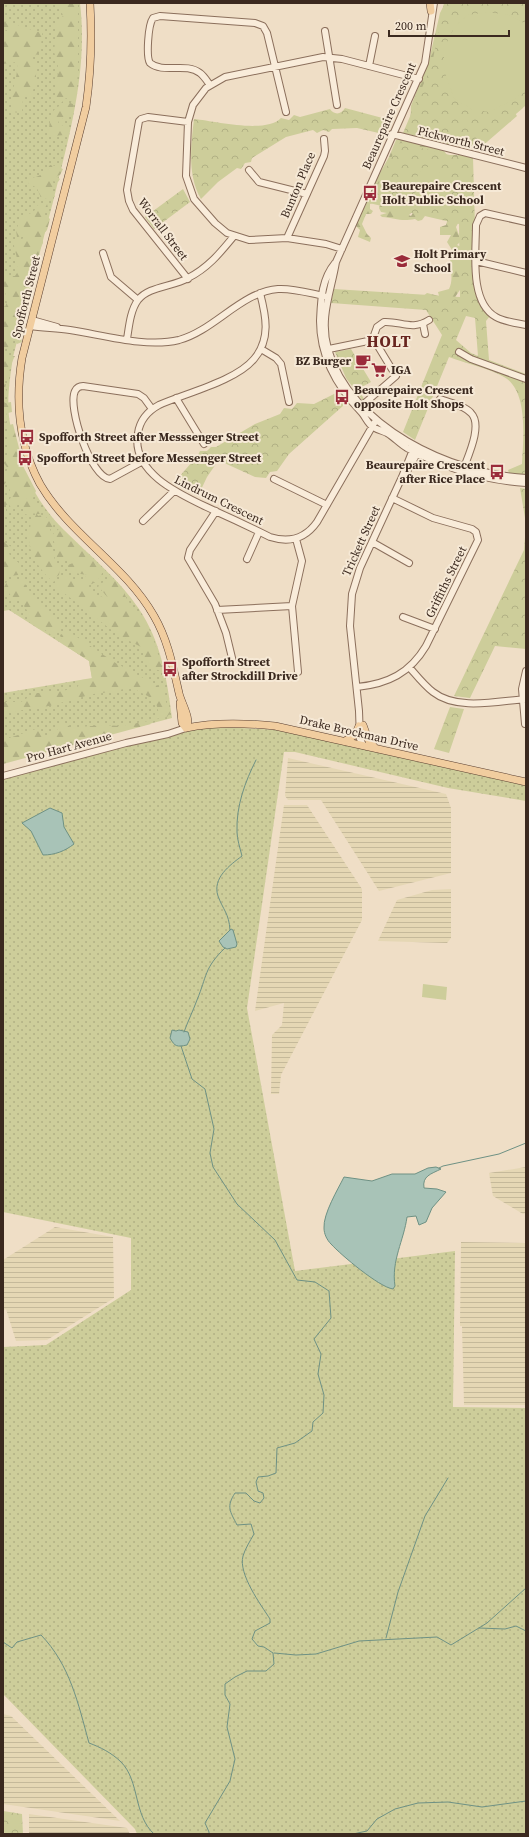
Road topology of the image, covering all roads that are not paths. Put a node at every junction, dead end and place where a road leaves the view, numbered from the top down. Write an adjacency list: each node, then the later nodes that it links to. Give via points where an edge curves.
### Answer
1 (90, 3): 30 (main road, Spofforth Street, via 90,76 85,108)
2 (432, 3): 3 (main road)
3 (431, 14): 9 (street, Beaurepaire Crescent, via 425,58)
4 (325, 30): 6 (street)
5 (375, 36): 8 (street)
6 (329, 57): 7 (street); 8 (street); 11 (street)
7 (275, 66): 10 (street, via 225,78); 10 (street, via 267,33 259,24 160,16 153,18 148,57 150,63 156,66 194,69 202,74); 12 (street)
8 (369, 66): 9 (street)
9 (417, 78): 14 (street, Beaurepaire Crescent)
10 (210, 85): 13 (street, via 196,100)
11 (337, 106)
12 (286, 112)
13 (188, 122): 20 (street, via 186,168 190,192 215,223); 26 (street, Worrall Street, via 148,117 139,121 127,190 133,210)
14 (393, 135): 16 (street, Pickworth Street); 22 (street, Beaurepaire Crescent)
15 (324, 139): 18 (street, Bunton Place, via 324,156)
16 (526, 168)
17 (250, 170): 18 (street, via 259,182)
18 (307, 194): 21 (street, Bunton Place)
19 (526, 222): 24 (street, via 491,213 480,216 476,225)
20 (234, 236): 21 (street, via 249,240); 26 (street, via 210,263)
21 (287, 238): 22 (street)
22 (342, 249): 28 (street, Beaurepaire Crescent, via 326,276)
23 (103, 253): 29 (street, via 111,277)
24 (476, 261): 25 (street); 31 (street, via 478,292 484,307 496,317)
25 (526, 273)
26 (188, 279): 29 (street, via 147,292)
27 (260, 293): 28 (street, via 280,289); 34 (street, via 190,336 168,342); 35 (street, Lindrum Crescent, via 267,324)
28 (324, 296): 36 (street, Beaurepaire Crescent, via 320,326)
29 (138, 300): 34 (street)
30 (31, 323): 34 (street); 74 (main road, Spofforth Street, via 22,358 18,393 21,428 34,470 48,496 66,520 128,580 155,616 172,658 180,695 182,720)
31 (526, 325)
32 (425, 334): 33 (street, via 426,322 405,326 384,322 377,327)
33 (373, 338): 36 (street); 42 (street, via 396,376)
34 (127, 339)
35 (261, 349): 39 (street, Lindrum Crescent, via 251,363 240,371); 41 (street, via 276,358 280,364)
36 (326, 349): 42 (street, Beaurepaire Crescent)
37 (459, 352): 38 (street)
38 (526, 380)
39 (176, 398): 43 (street, Lindrum Crescent); 46 (street)
40 (440, 399): 49 (street, via 465,408 475,418 476,431)
41 (288, 402)
42 (359, 408): 44 (street, Beaurepaire Crescent); 45 (street, Beaurepaire Crescent)
43 (152, 409): 48 (street, Lindrum Crescent, via 142,420 137,434 138,447); 48 (street, via 144,398 135,393 85,386 74,392 79,430 89,456 102,475 110,478)
44 (376, 420): 45 (street); 47 (street, Beaurepaire Crescent)
45 (372, 427): 47 (street, Beaurepaire Crescent); 54 (street)
46 (204, 444)
47 (416, 449): 49 (street, Beaurepaire Crescent); 53 (street, Trickett Street, via 407,473 402,477)
48 (144, 461): 52 (street, Lindrum Crescent, via 158,479)
49 (464, 469): 51 (street, Beaurepaire Crescent)
50 (274, 479): 54 (street)
51 (524, 480)
52 (174, 491): 55 (street, Lindrum Crescent); 56 (street)
53 (392, 498): 59 (street, Trickett Street); 65 (street, Griffiths Street, via 422,513 472,529 478,534 478,542)
54 (327, 505): 58 (street, via 312,529)
55 (216, 511): 57 (street, Lindrum Crescent); 63 (street, via 190,550 188,558)
56 (143, 521)
57 (260, 532): 58 (street, Lindrum Crescent, via 279,540); 60 (street)
58 (296, 539): 62 (street, via 302,561)
59 (372, 542): 61 (street); 70 (street, Trickett Street, via 355,581 350,608)
60 (247, 559)
61 (409, 563)
62 (292, 606): 63 (street); 69 (street)
63 (217, 610): 66 (street)
64 (403, 617): 65 (street)
65 (435, 629): 67 (street, Griffiths Street, via 422,653)
66 (233, 662)
67 (410, 668): 70 (street, Griffiths Street, via 388,681); 71 (street, via 432,692 453,702)
68 (526, 671): 71 (street, via 523,684)
69 (298, 672)
70 (357, 687): 73 (street, Trickett Street)
71 (524, 699): 72 (street)
72 (525, 724)
73 (361, 726): 75 (main road, via 355,735); 76 (street, Trickett Street, via 360,739); 77 (main road)
74 (186, 728): 75 (main road, Drake Brockman Drive, via 210,724 262,724); 78 (street, Pro Hart Avenue)
75 (344, 741): 76 (main road, Drake Brockman Drive)
76 (363, 745): 77 (main road, Drake Brockman Drive)
77 (376, 748): 79 (main road, Drake Brockman Drive)
78 (3, 776)
79 (526, 782)

